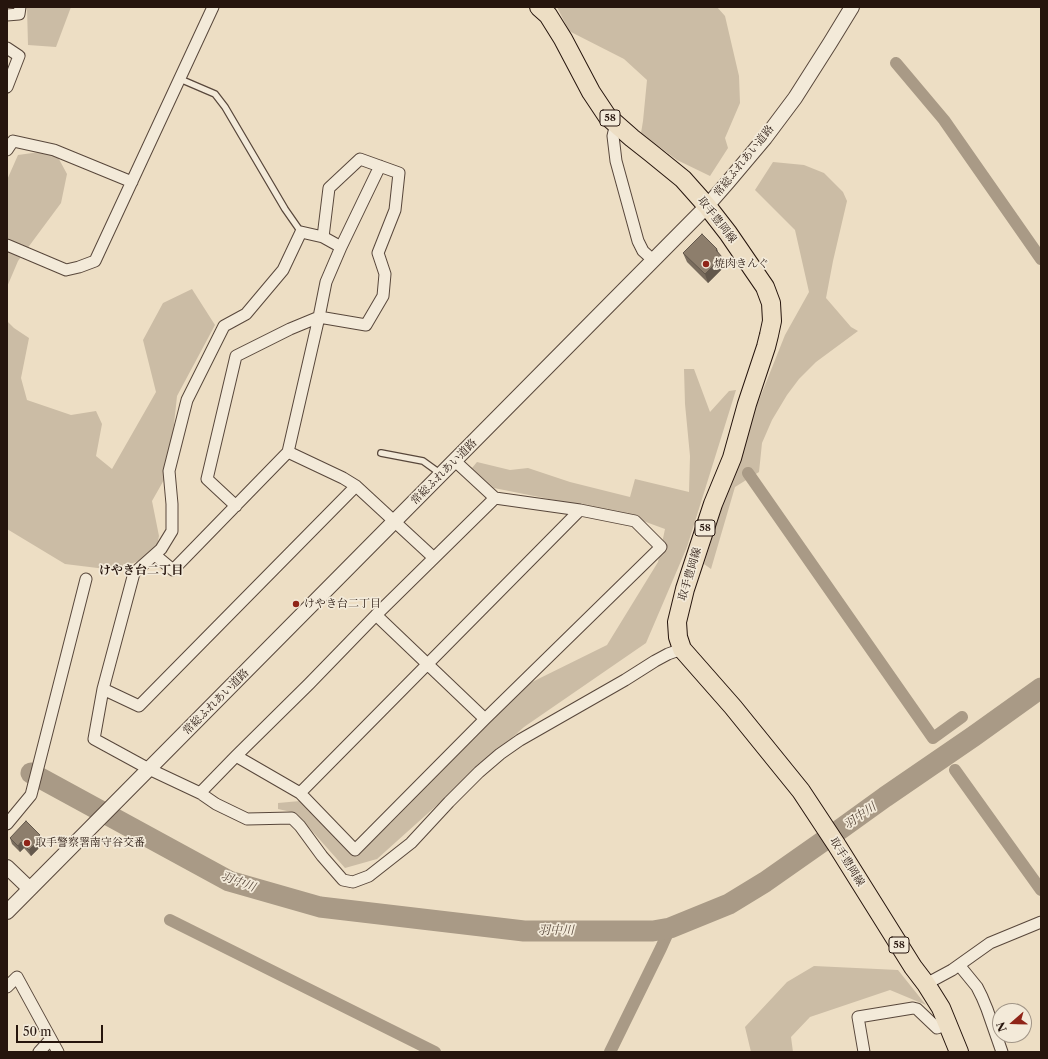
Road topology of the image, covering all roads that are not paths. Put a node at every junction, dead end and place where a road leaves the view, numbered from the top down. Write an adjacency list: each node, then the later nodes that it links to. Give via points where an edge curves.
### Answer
1 (20, 7): 5 (street, via 19,14)
2 (214, 7): 7 (street)
3 (539, 7): 9 (main road, 取手豊岡線 / 58, via 548,15 563,39 591,92)
4 (852, 7): 13 (street, 常総ふれあい道路, via 795,98)
5 (7, 15)
6 (7, 48): 8 (street, via 19,56)
7 (180, 79): 12 (street); 14 (lane, via 215,94)
8 (7, 87)
9 (616, 123): 13 (main road, 取手豊岡線 / 58, via 683,179); 18 (street, via 613,136 616,160 638,241 643,251)
10 (7, 150): 12 (street, via 13,141 54,150)
11 (380, 166): 15 (street, via 360,159 329,188); 17 (street); 19 (street, via 399,173 396,210 378,253 385,274 383,296 366,325)
12 (132, 182): 16 (street, via 95,261 66,270)
13 (707, 206): 18 (street, 常総ふれあい道路); 33 (main road, 取手豊岡線 / 58, via 765,287 771,303 772,321 770,335 732,458 713,504 685,589 676,622)
14 (301, 232): 15 (street); 29 (street, via 283,270 246,314 224,326 187,400 169,471 172,531)
15 (323, 237): 17 (street)
16 (7, 245)
17 (341, 247): 19 (street, via 326,282)
18 (653, 260): 22 (street, 常総ふれあい道路)
19 (319, 318): 20 (street); 26 (street, via 290,329 236,356 207,479)
20 (288, 452): 24 (street); 26 (street)
21 (380, 453): 23 (lane, via 423,461)
22 (455, 460): 23 (street, 常総ふれあい道路); 25 (street)
23 (442, 474): 28 (street, 常総ふれあい道路)
24 (356, 486): 28 (street); 35 (street, via 139,706)
25 (495, 498): 27 (street); 30 (street)
26 (236, 506): 29 (street, via 173,570)
27 (580, 510): 34 (street); 36 (street, via 635,521 661,547)
28 (395, 521): 30 (street); 38 (street, 常総ふれあい道路)
29 (155, 554): 35 (street, via 134,573)
30 (434, 558): 32 (street)
31 (86, 579): 41 (street, via 31,796)
32 (376, 615): 34 (street); 37 (street)
33 (682, 649): 39 (street, via 655,661 500,754 469,782 411,843 368,876 353,882 343,880 292,818 247,819); 47 (main road, 取手豊岡線 / 58, via 801,791)
34 (428, 664): 36 (street); 40 (street)
35 (103, 689): 38 (street, via 94,739)
36 (485, 719): 40 (street, via 355,850)
37 (236, 756): 39 (street); 40 (street)
38 (149, 769): 39 (street); 43 (street, 常総ふれあい道路)
39 (200, 793)
40 (300, 793)
41 (7, 824)
42 (7, 868): 43 (street)
43 (30, 889): 44 (street, 常総ふれあい道路)
44 (7, 912)
45 (1041, 922): 46 (street, via 990,943)
46 (959, 965): 47 (street); 55 (street, via 982,997)
47 (926, 984): 49 (main road, 取手豊岡線 / 58)
48 (7, 987): 50 (street, via 17,977)
49 (948, 1024): 53 (street, via 937,1028 913,1008 858,1017); 54 (main road, 取手豊岡線 / 58)
50 (51, 1039): 51 (street); 52 (street)
51 (39, 1052)
52 (58, 1052)
53 (864, 1052)
54 (959, 1052)
55 (1002, 1052)

